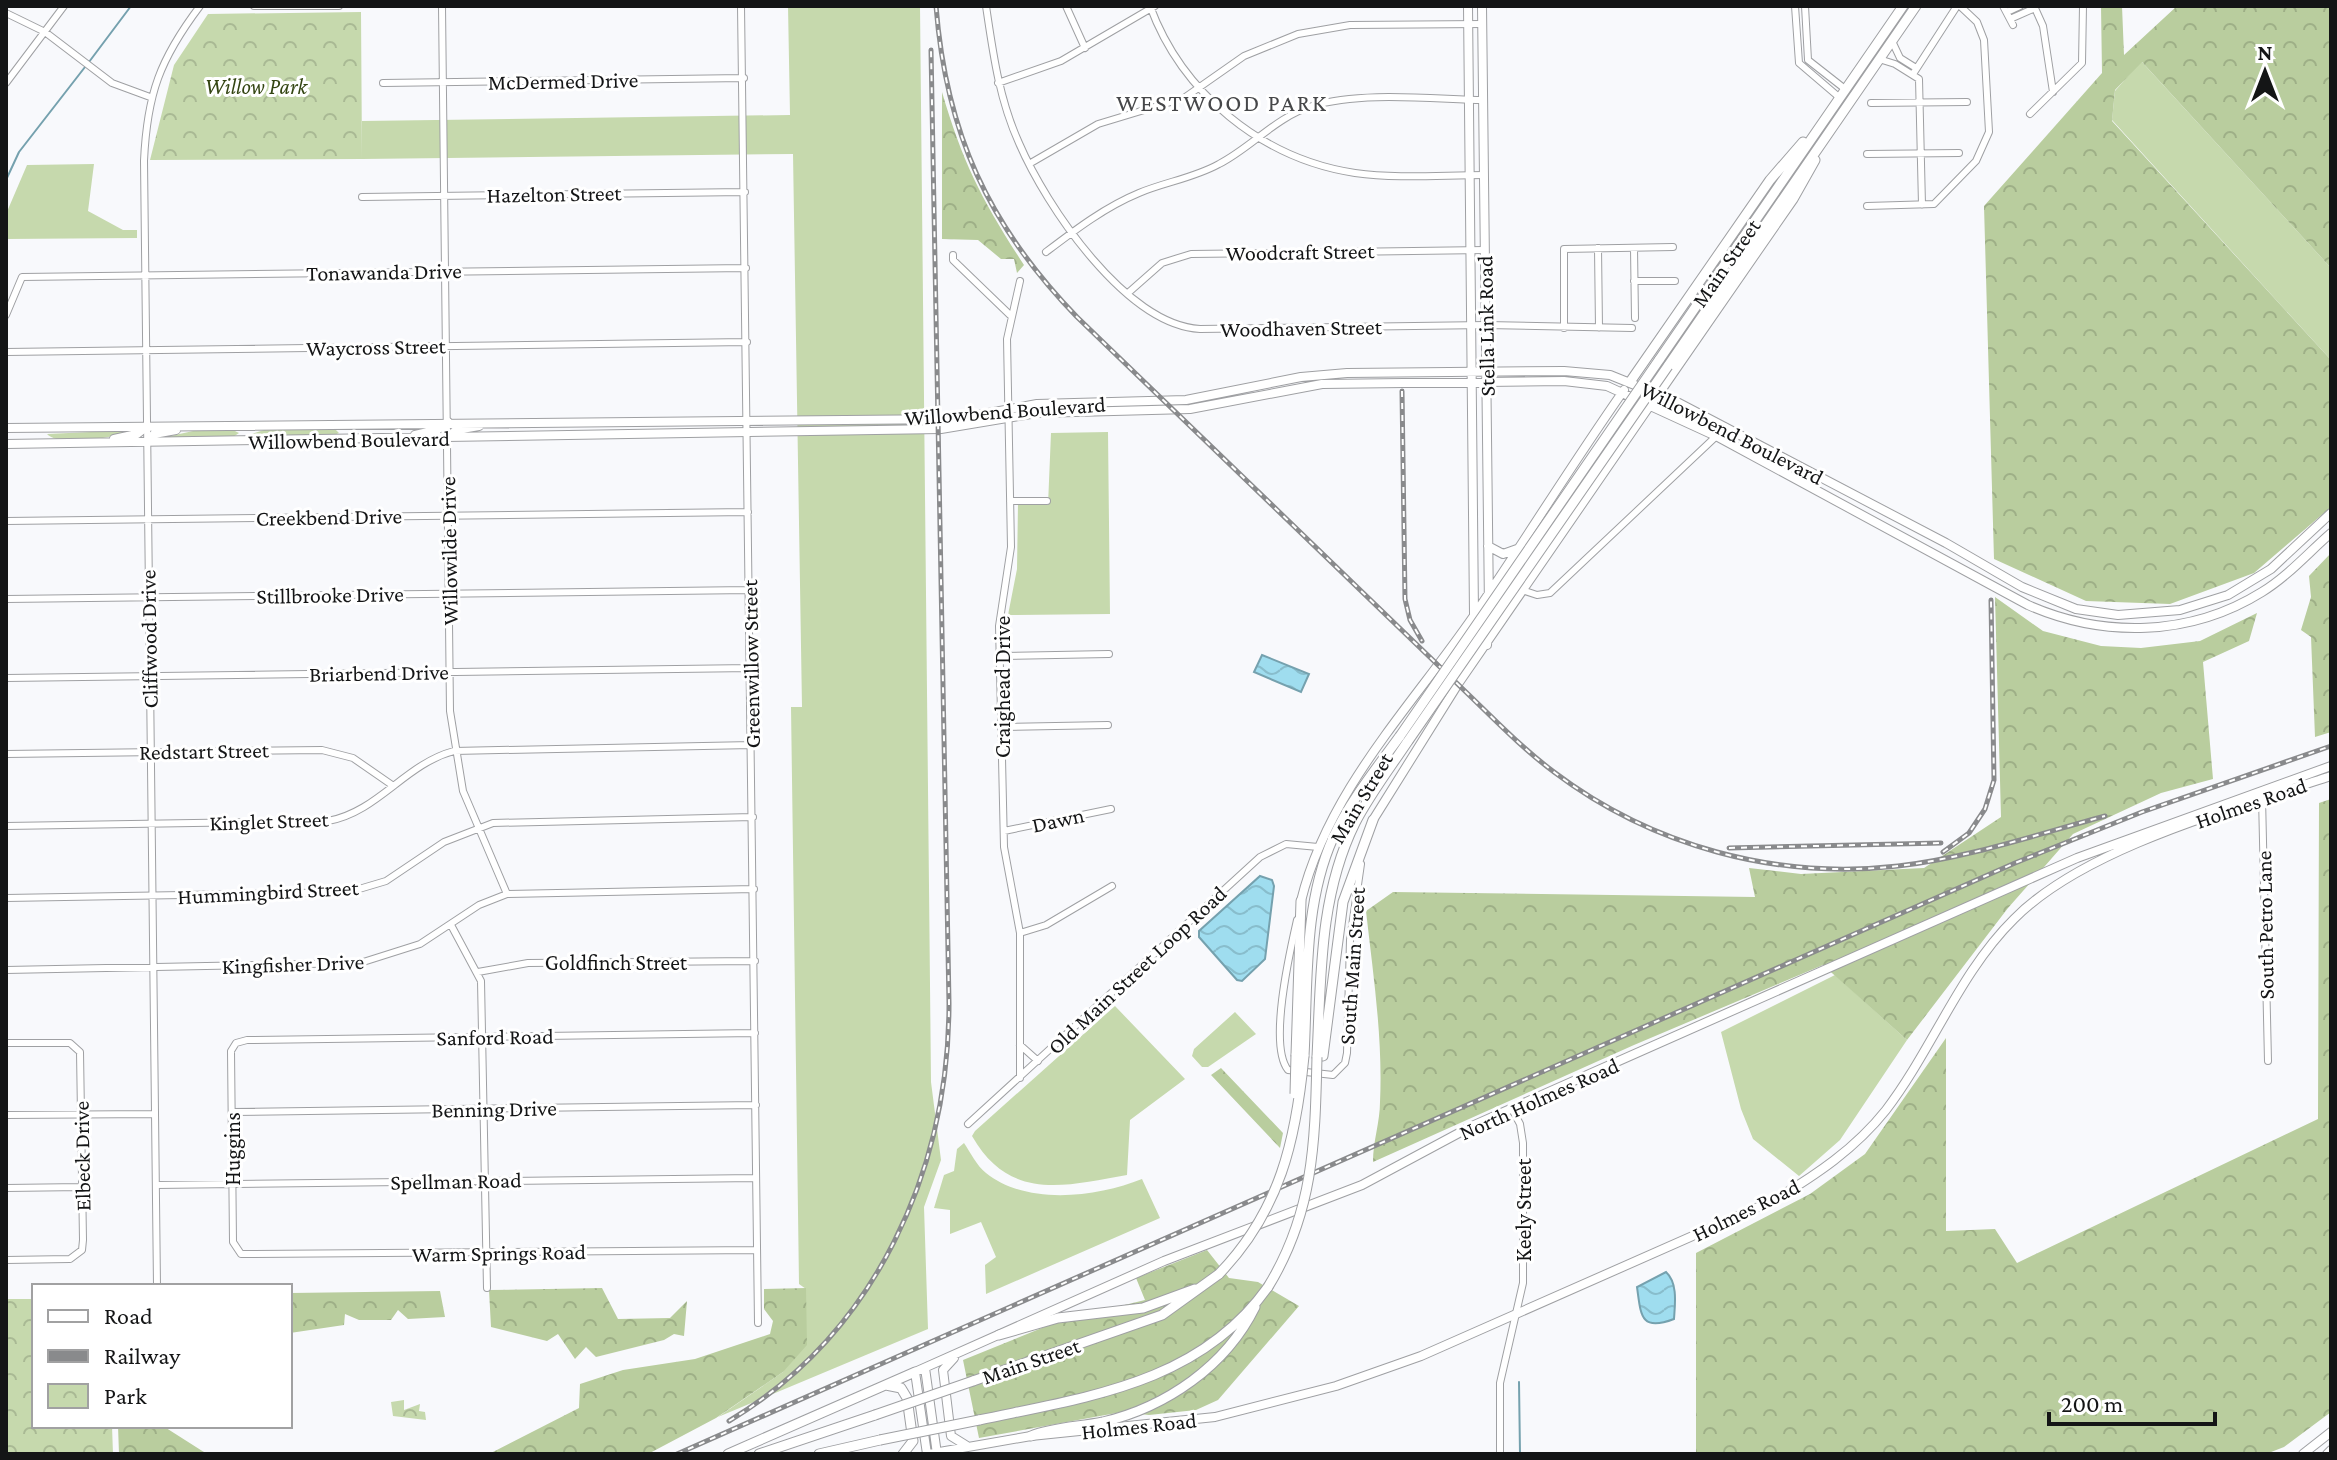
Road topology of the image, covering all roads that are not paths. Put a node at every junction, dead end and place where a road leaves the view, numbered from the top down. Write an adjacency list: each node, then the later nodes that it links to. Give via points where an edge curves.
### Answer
1 (64, 6): 24 (street)
2 (200, 6): 39 (street, Cliffwood Drive, via 167,52)
3 (254, 6): 4 (street)
4 (339, 6)
5 (442, 6): 33 (street, Willowilde Drive)
6 (741, 6): 32 (street, Greenwillow Street)
7 (986, 6): 36 (street, Woodhaven Street)
8 (1066, 6): 28 (street)
9 (1468, 6): 22 (main road, Stella Link Road)
10 (1482, 6): 23 (main road, Stella Link Road)
11 (1795, 6): 25 (street)
12 (1805, 6): 26 (street)
13 (1903, 6): 40 (highway, Main Street)
14 (1916, 6): 27 (highway, Main Street)
15 (1958, 6): 31 (street); 58 (street, via 1977,22 1984,40 1989,132 1976,161 1938,202)
16 (2020, 6): 21 (street)
17 (2083, 6): 38 (street, via 2084,60)
18 (1152, 7): 28 (street); 37 (street, via 1175,58)
19 (2035, 7): 21 (street); 38 (street)
20 (6, 13): 24 (street)
21 (2008, 16)
22 (1468, 24): 23 (street); 37 (street, via 1350,25 1311,31 1256,50); 41 (main road, Stella Link Road)
23 (1483, 24): 42 (main road, Stella Link Road)
24 (45, 32): 34 (street); 39 (street, via 96,72)
25 (1796, 38): 26 (street); 40 (street, via 1803,71)
26 (1806, 38): 40 (street, via 1811,65)
27 (1892, 41): 29 (highway, Main Street); 30 (street)
28 (1085, 48): 36 (street)
29 (1879, 59): 30 (street); 40 (highway, Main Street)
30 (1902, 63): 31 (street)
31 (1914, 71): 43 (street)
32 (744, 78): 33 (street, McDermed Drive); 55 (street, Greenwillow Street)
33 (443, 82): 35 (street, McDermed Drive); 56 (street, Willowilde Drive)
34 (6, 83)
35 (383, 83)
36 (998, 83): 52 (street, Woodhaven Street)
37 (1199, 88): 48 (street); 52 (street, via 1162,107 1098,124)
38 (2053, 92): 47 (street)
39 (150, 97): 70 (street, Cliffwood Drive)
40 (1844, 97): 46 (highway, Main Street); 88 (highway, Main Street)
41 (1469, 99): 42 (street); 48 (street, via 1335,101 1292,114); 53 (main road, Stella Link Road)
42 (1483, 100): 54 (main road, Stella Link Road)
43 (1921, 102): 44 (street); 45 (street); 49 (street)
44 (1967, 102)
45 (1871, 103)
46 (1832, 109): 87 (highway, via 1770,180); 88 (highway, Main Street)
47 (2030, 114)
48 (1259, 137): 53 (street, via 1304,160 1355,173); 60 (street, via 1217,166 1128,198)
49 (1922, 153): 50 (street); 51 (street); 58 (street)
50 (1959, 153)
51 (1867, 154)
52 (1029, 164): 60 (street, Woodhaven Street)
53 (1469, 175): 54 (street); 64 (main road, Stella Link Road)
54 (1484, 175): 65 (main road, Stella Link Road)
55 (745, 192): 56 (street, Hazelton Street); 68 (street, Greenwillow Street)
56 (445, 195): 57 (street, Hazelton Street); 69 (street, Willowilde Drive)
57 (362, 197)
58 (1922, 205): 59 (street)
59 (1867, 206)
60 (1072, 233): 66 (street); 74 (street, Woodhaven Street)
61 (1673, 247): 63 (street)
62 (1598, 248): 63 (street); 80 (street, via 1564,249); 81 (street)
63 (1634, 248): 72 (street)
64 (1470, 250): 65 (street, Woodcraft Street); 74 (street, Woodcraft Street, via 1191,254 1162,263); 78 (main road, Stella Link Road)
65 (1485, 250): 79 (main road, Stella Link Road)
66 (1046, 252)
67 (953, 255): 76 (street)
68 (746, 268): 69 (street, Tonawanda Drive); 83 (street, Greenwillow Street)
69 (446, 271): 70 (street, Tonawanda Drive); 84 (street, Willowilde Drive)
70 (144, 275): 75 (street, Tonawanda Drive, via 22,277); 85 (street, Cliffwood Drive)
71 (1020, 281): 76 (street, Craighead Drive)
72 (1634, 281): 73 (street); 77 (street)
73 (1675, 281)
74 (1128, 293): 78 (street, Woodhaven Street, via 1156,316 1187,328)
75 (6, 315)
76 (1010, 315): 100 (street, Craighead Drive)
77 (1635, 318)
78 (1471, 325): 79 (street, Woodhaven Street); 89 (main road, Stella Link Road)
79 (1486, 325): 80 (street, Woodhaven Street); 90 (main road, Stella Link Road)
80 (1564, 328): 81 (street, Woodhaven Street)
81 (1599, 328): 82 (street, Woodhaven Street)
82 (1632, 328)
83 (747, 342): 84 (street, Waycross Street); 102 (street, Greenwillow Street)
84 (447, 346): 85 (street, Waycross Street); 104 (street, Willowilde Drive)
85 (145, 351): 86 (street, Waycross Street); 111 (street, Cliffwood Drive)
86 (6, 352)
87 (1644, 359): 88 (highway, via 1647,371); 95 (highway)
88 (1666, 367): 97 (highway); 172 (highway, Main Street, bridge)
89 (1471, 372): 90 (main road, Willowbend Boulevard); 92 (main road, Willowbend Boulevard); 93 (main road, Stella Link Road)
90 (1486, 372): 91 (main road, Willowbend Boulevard); 94 (main road, Stella Link Road)
91 (1564, 376): 94 (main road, Willowbend Boulevard); 95 (main road, Willowbend Boulevard, via 1610,375); 96 (main road, Willowbend Boulevard)
92 (1347, 378): 93 (main road, Willowbend Boulevard); 100 (main road, Willowbend Boulevard, via 1301,377 1186,404)
93 (1471, 382): 94 (main road, Willowbend Boulevard); 133 (main road, Stella Link Road)
94 (1486, 382): 134 (main road, Stella Link Road)
95 (1630, 382): 96 (main road, South Main Street); 97 (main road, Willowbend Boulevard)
96 (1623, 391): 98 (main road, Willowbend Boulevard); 99 (main road, South Main Street)
97 (1658, 394): 98 (main road, South Main Street); 113 (main road, Willowbend Boulevard)
98 (1651, 404): 112 (main road, South Main Street); 119 (main road, Willowbend Boulevard)
99 (1609, 413): 112 (main road, via 1617,408 1633,414); 146 (main road, South Main Street)
100 (1008, 414): 109 (main road, Willowbend Boulevard); 131 (street, Craighead Drive)
101 (646, 420): 102 (main road, Willowbend Boulevard); 106 (main road, Willowbend Boulevard); 117 (main road)
102 (748, 420): 103 (main road, Willowbend Boulevard); 116 (street, Greenwillow Street)
103 (789, 420): 109 (main road, Willowbend Boulevard); 116 (main road, via 752,426)
104 (448, 422): 105 (main road, Willowbend Boulevard); 107 (main road, Willowbend Boulevard); 120 (street, Willowilde Drive); 121 (main road)
105 (504, 422): 106 (main road, Willowbend Boulevard); 120 (main road, via 456,430)
106 (545, 422): 118 (main road)
107 (345, 424): 108 (main road, Willowbend Boulevard); 122 (main road)
108 (246, 425): 110 (main road, Willowbend Boulevard); 123 (main road)
109 (836, 425): 116 (main road, Willowbend Boulevard)
110 (192, 426): 111 (main road, Willowbend Boulevard); 124 (main road, via 154,434)
111 (146, 427): 115 (main road, Willowbend Boulevard); 124 (street, Cliffwood Drive); 126 (main road, via 137,434)
112 (1635, 427): 149 (main road, South Main Street)
113 (1726, 427): 119 (street); 128 (main road, Willowbend Boulevard)
114 (6, 428): 115 (main road, Willowbend Boulevard)
115 (40, 428): 125 (main road)
116 (748, 434): 117 (main road, Willowbend Boulevard); 136 (street, Greenwillow Street)
117 (647, 435): 118 (main road, Willowbend Boulevard)
118 (545, 437): 120 (main road, Willowbend Boulevard)
119 (1718, 437): 129 (main road, Willowbend Boulevard); 149 (street, via 1550,593)
120 (448, 438): 121 (main road, Willowbend Boulevard); 138 (street, Willowilde Drive)
121 (399, 439): 122 (main road, Willowbend Boulevard)
122 (346, 440): 123 (main road, Willowbend Boulevard)
123 (246, 441): 124 (main road, Willowbend Boulevard)
124 (146, 442): 126 (main road, Willowbend Boulevard); 139 (street, Cliffwood Drive)
125 (40, 443): 126 (main road, Willowbend Boulevard); 127 (main road, Willowbend Boulevard)
126 (94, 443)
127 (6, 444)
128 (1794, 464): 129 (main road); 130 (main road, Willowbend Boulevard)
129 (1788, 475): 135 (main road, Willowbend Boulevard)
130 (1855, 495): 135 (main road); 143 (main road, Willowbend Boulevard)
131 (1010, 501): 132 (street); 164 (street, Craighead Drive)
132 (1047, 501)
133 (1473, 504): 134 (main road); 159 (main road, Stella Link Road)
134 (1488, 504): 144 (main road, Stella Link Road)
135 (1848, 506): 147 (main road, Willowbend Boulevard)
136 (748, 512): 138 (street, Creekbend Drive); 148 (street, Greenwillow Street)
137 (2331, 513): 142 (main road, Willowbend Boulevard)
138 (449, 515): 139 (street, Creekbend Drive); 151 (street, Willowilde Drive)
139 (147, 520): 140 (street, Creekbend Drive); 154 (street, Cliffwood Drive)
140 (6, 521)
141 (2331, 533): 145 (main road, Willowbend Boulevard)
142 (2306, 537): 145 (main road); 153 (main road, Willowbend Boulevard, via 2271,569)
143 (1946, 543): 147 (main road); 152 (main road, Willowbend Boulevard)
144 (1488, 546): 146 (main road, via 1503,554); 150 (main road, Stella Link Road)
145 (2315, 548): 157 (main road, Willowbend Boulevard, via 2264,591)
146 (1517, 549): 150 (main road, South Main Street)
147 (1941, 557): 156 (main road, Willowbend Boulevard)
148 (750, 590): 151 (street, Stillbrooke Drive); 166 (street, Greenwillow Street)
149 (1525, 591): 162 (main road, South Main Street)
150 (1489, 592): 159 (main road, South Main Street); 162 (main road, Stella Link Road)
151 (450, 594): 154 (street, Stillbrooke Drive); 167 (street, Willowilde Drive)
152 (2035, 594): 156 (main road); 158 (main road, Willowbend Boulevard, via 2076,609)
153 (2228, 595): 157 (main road); 158 (main road, Willowbend Boulevard, via 2195,607)
154 (148, 598): 155 (street, Stillbrooke Drive); 168 (street, Cliffwood Drive)
155 (6, 599)
156 (2028, 605): 160 (main road, Willowbend Boulevard, via 2078,623)
157 (2233, 608): 160 (main road, Willowbend Boulevard, via 2178,625)
158 (2135, 615): 160 (main road)
159 (1474, 616): 161 (main road, South Main Street)
160 (2136, 629)
161 (1454, 644): 165 (main road); 189 (main road, South Main Street, via 1351,786)
162 (1487, 645): 165 (main road, South Main Street)
163 (1109, 654): 164 (street)
164 (1001, 656): 171 (street, Craighead Drive)
165 (1477, 658): 184 (main road, South Main Street)
166 (751, 668): 167 (street, Briarbend Drive); 173 (street, Greenwillow Street)
167 (451, 672): 168 (street, Briarbend Drive); 174 (street, Willowilde Drive)
168 (149, 676): 169 (street, Briarbend Drive); 175 (street, Cliffwood Drive)
169 (6, 678)
170 (1108, 725): 171 (street)
171 (1002, 727): 188 (street, Craighead Drive)
172 (1404, 738): 208 (highway, Main Street, via 1342,821 1323,865 1310,930); 209 (highway, Main Street, via 1337,866 1324,932)
173 (752, 745): 174 (street, Kinglet Street); 183 (street, Greenwillow Street)
174 (454, 751): 179 (street, Kinglet Street, via 420,764); 187 (street, Willowilde Drive)
175 (150, 752): 176 (street, Redstart Street); 179 (street, Redstart Street, via 322,750 353,758); 185 (street, Cliffwood Drive)
176 (6, 754)
177 (2331, 766): 180 (main road, Holmes Road)
178 (2331, 776): 181 (main road, Holmes Road)
179 (392, 785): 185 (street, Kinglet Street, via 355,813 328,821)
180 (2262, 789): 181 (street, South Petro Lane); 190 (main road, Holmes Road)
181 (2262, 799): 211 (street, South Petro Lane); 235 (main road, Holmes Road, via 2081,869 2039,896 2011,921 1979,965 1885,1111 1824,1171 1774,1200)
182 (1111, 809): 188 (street, Dawn)
183 (753, 817): 187 (street, Hummingbird Street, via 529,819); 192 (street, Greenwillow Street)
184 (1373, 820): 196 (street, South Main Street, via 1352,907 1347,1053 1333,1075 1288,1070 1279,1053); 209 (highway, via 1343,902)
185 (151, 824): 186 (street, Kinglet Street); 194 (street, Cliffwood Drive)
186 (6, 826)
187 (478, 827): 193 (street, Willowilde Drive); 194 (street, Hummingbird Street, via 362,890)
188 (1004, 831): 198 (street, Craighead Drive)
189 (1318, 847): 196 (main road, South Main Street); 210 (street, Old Main Street Loop Road, via 1286,844 1260,857)
190 (2077, 858): 215 (main road, North Holmes Road)
191 (1112, 886): 198 (street, via 1046,925)
192 (754, 889): 193 (street, Kingfisher Drive); 199 (street, Greenwillow Street)
193 (507, 894): 197 (street, Kingfisher Drive)
194 (152, 897): 195 (street, Hummingbird Street); 200 (street, Cliffwood Drive)
195 (6, 898)
196 (1301, 901): 208 (highway)
197 (451, 925): 200 (street, Kingfisher Drive, via 409,949 360,963); 202 (street)
198 (1020, 933): 207 (street, Craighead Drive)
199 (755, 961): 202 (street, Goldfinch Street, via 528,963); 203 (street, Greenwillow Street)
200 (153, 968): 201 (street, Kingfisher Drive); 217 (street, Cliffwood Drive)
201 (6, 970)
202 (478, 972): 204 (street)
203 (755, 1033): 204 (street, Sanford Road); 213 (street, Greenwillow Street)
204 (483, 1037): 206 (street, Sanford Road); 214 (street)
205 (6, 1043): 219 (street, Elbeck Drive, via 73,1045 81,1058)
206 (236, 1043): 216 (street, Huggins, via 231,1051)
207 (1020, 1045): 210 (street); 212 (street, Craighead Drive)
208 (1300, 1056): 231 (highway, Main Street, bridge, via 1294,1137 1283,1176 1266,1213)
209 (1320, 1056): 234 (highway, Main Street, bridge, via 1311,1177 1303,1212 1289,1250)
210 (1038, 1061): 212 (street, Old Main Street Loop Road)
211 (2268, 1061)
212 (1020, 1078): 220 (street, Old Main Street Loop Road)
213 (756, 1105): 214 (street, Benning Drive); 221 (street, Greenwillow Street)
214 (484, 1109): 216 (street, Benning Drive); 222 (street)
215 (1512, 1109): 235 (street, Keely Street, via 1523,1143); 237 (main road, North Holmes Road, via 1362,1185 1164,1261)
216 (232, 1112): 223 (street, Huggins)
217 (155, 1114): 219 (street); 224 (street, Cliffwood Drive)
218 (6, 1115): 219 (street)
219 (81, 1115): 225 (street, Elbeck Drive)
220 (968, 1124)
221 (756, 1178): 222 (street, Spellman Road); 227 (street, Greenwillow Street)
222 (485, 1181): 223 (street, Spellman Road); 229 (street)
223 (232, 1184): 224 (street, Spellman Road); 228 (street, Huggins, via 233,1242)
224 (156, 1185): 232 (street, Cliffwood Drive)
225 (82, 1187): 226 (street); 230 (street, Elbeck Drive, via 82,1250 65,1259)
226 (6, 1188)
227 (757, 1250): 229 (street, Warm Springs Road); 236 (street, Greenwillow Street)
228 (241, 1254): 229 (street, Warm Springs Road)
229 (486, 1254): 233 (street)
230 (6, 1260)
231 (1215, 1277): 237 (highway, via 1143,1308 1058,1318); 245 (highway, Main Street, bridge, via 1162,1315)
232 (157, 1284)
233 (487, 1288)
234 (1261, 1297): 242 (highway, via 1237,1337 1179,1389 1105,1421); 246 (highway, Main Street, bridge, via 1212,1344 1124,1389)
235 (1518, 1313): 242 (main road, Holmes Road, via 1372,1374 1215,1417); 249 (street, Keely Street, via 1500,1383)
236 (758, 1323)
237 (999, 1335): 238 (main road)
238 (960, 1353): 239 (main road); 243 (main road, via 942,1373 950,1427 960,1444)
239 (920, 1370): 240 (highway); 248 (main road)
240 (886, 1385): 244 (highway); 247 (highway, via 901,1388 907,1398 913,1441)
241 (2331, 1432): 250 (main road)
242 (1031, 1436): 243 (main road)
243 (977, 1445): 248 (main road)
244 (728, 1454)
245 (759, 1454)
246 (819, 1454)
247 (903, 1454)
248 (932, 1454)
249 (1500, 1454)
250 (2303, 1454)

